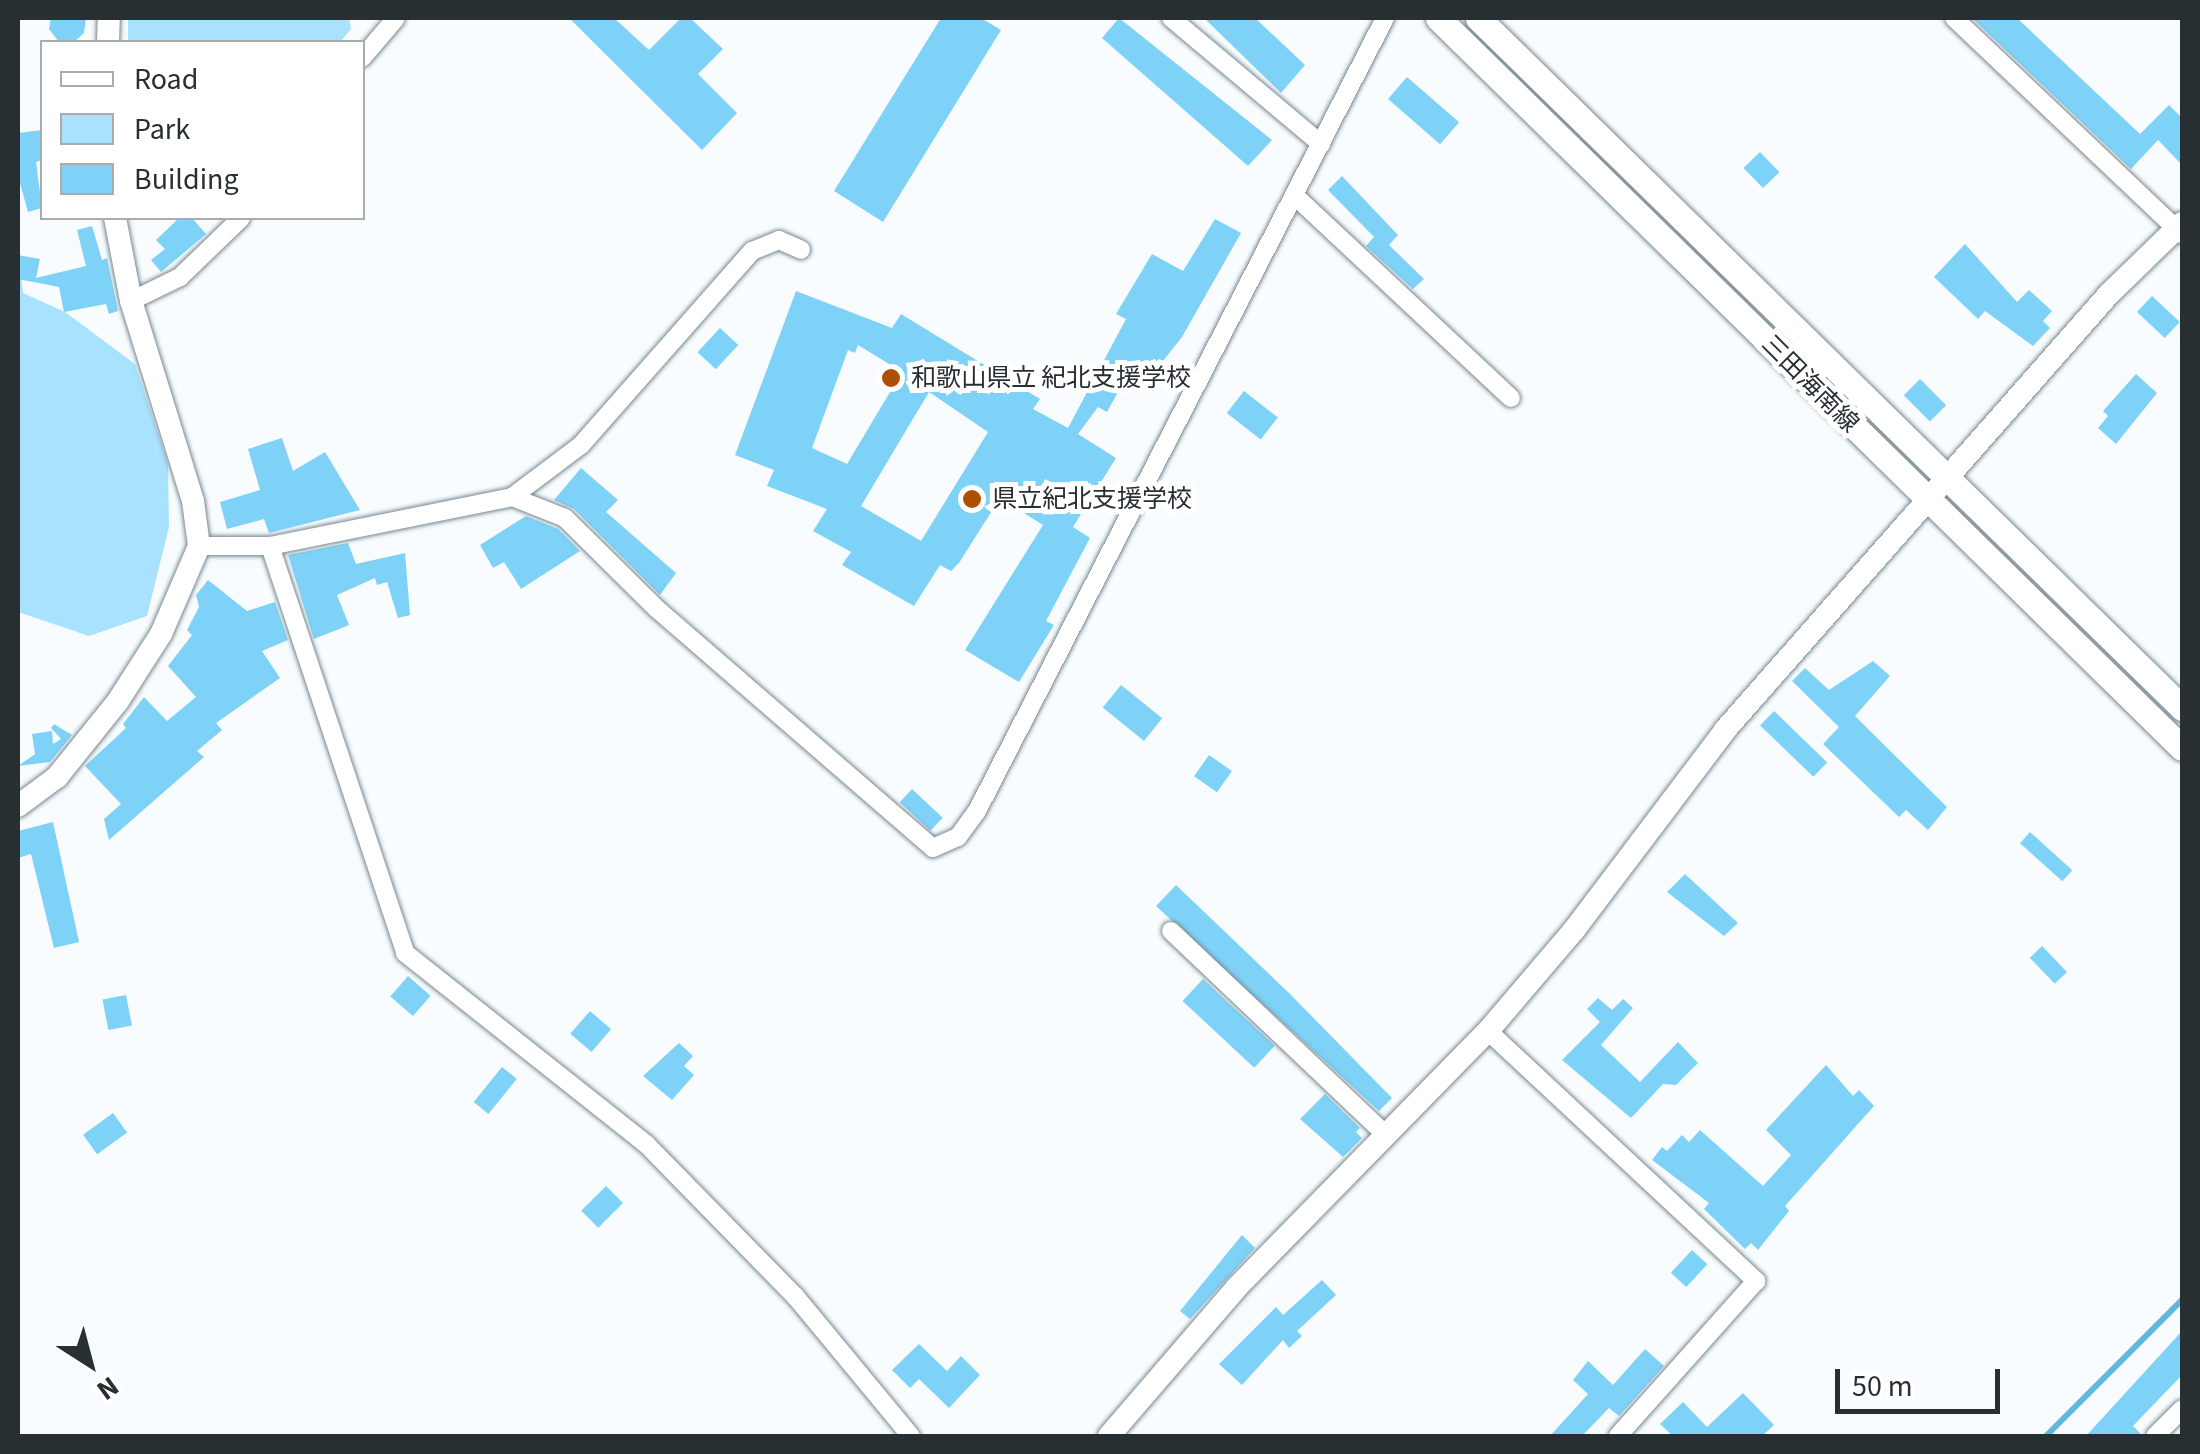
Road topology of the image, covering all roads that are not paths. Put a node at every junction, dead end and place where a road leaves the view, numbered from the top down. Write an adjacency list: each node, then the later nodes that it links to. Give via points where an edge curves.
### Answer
1 (396, 18): 7 (street)
2 (1171, 18): 8 (street)
3 (1386, 18): 8 (street)
4 (1438, 18): 18 (main road, 三田海南線)
5 (1478, 18): 16 (main road, 三田海南線)
6 (1954, 18): 12 (street)
7 (365, 54)
8 (1320, 144): 9 (street)
9 (1294, 195): 15 (street); 17 (street, via 978,811 958,837 933,848 657,609 565,518)
10 (115, 220): 14 (street)
11 (238, 220): 14 (street, via 180,277)
12 (2181, 229): 16 (street, via 2109,294)
13 (801, 250): 17 (street, via 778,240 752,250 581,445)
14 (132, 300): 19 (street, via 193,501)
15 (1511, 398)
16 (1947, 476): 18 (street); 21 (main road, 三田海南線)
17 (512, 497): 20 (street)
18 (1927, 499): 22 (main road, 三田海南線); 25 (street, via 1725,730 1574,930)
19 (199, 546): 20 (street); 23 (street, via 161,634 118,702 57,777)
20 (270, 546): 28 (street, via 405,954 646,1144 795,1296)
21 (2182, 708)
22 (2182, 748)
23 (18, 806)
24 (1170, 931): 26 (street)
25 (1488, 1030): 26 (street); 30 (street, via 1756,1280)
26 (1386, 1135): 29 (street, via 1237,1286)
27 (2182, 1409): 31 (street)
28 (911, 1436)
29 (1109, 1436)
30 (1618, 1436)
31 (2155, 1436)

